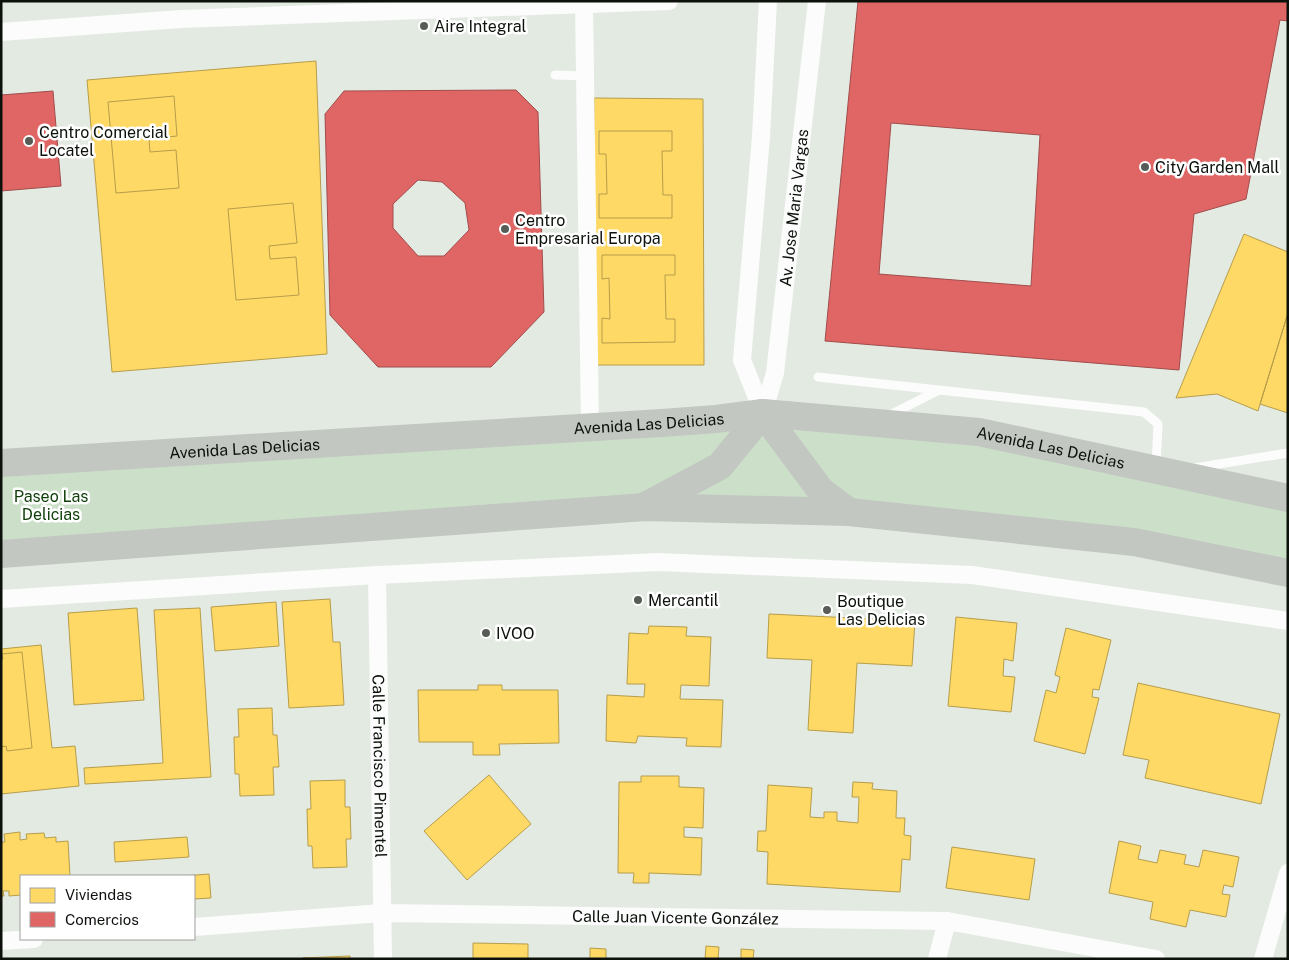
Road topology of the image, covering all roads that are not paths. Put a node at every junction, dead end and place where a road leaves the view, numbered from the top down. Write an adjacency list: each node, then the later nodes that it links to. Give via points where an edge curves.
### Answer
1 (669, 1): 5 (street)
2 (768, 1): 11 (street, via 761,137 742,360)
3 (816, 1): 11 (street, Av. Jose Maria Vargas, via 775,373)
4 (477, 4): 5 (street); 6 (street)
5 (584, 4): 8 (street)
6 (1, 32)
7 (555, 75): 8 (lane)
8 (586, 76): 13 (street)
9 (818, 377): 10 (lane)
10 (939, 390): 12 (lane); 16 (lane, via 1144,412 1158,424)
11 (763, 413): 12 (main road, Avenida Las Delicias); 13 (main road, Avenida Las Delicias); 18 (main road, via 720,466); 19 (main road, via 821,491)
12 (874, 423): 16 (main road, Avenida Las Delicias, via 978,432)
13 (590, 427): 15 (main road, Avenida Las Delicias)
14 (1288, 453): 16 (lane)
15 (1, 463)
16 (1161, 471): 17 (main road, Avenida Las Delicias)
17 (1288, 498)
18 (645, 507): 19 (main road); 20 (main road)
19 (849, 512): 21 (main road, via 1134,542)
20 (1, 554)
21 (1288, 573)
22 (377, 575): 23 (street); 24 (street, via 658,562 963,574); 26 (street, Calle Francisco Pimentel)
23 (1, 599)
24 (1288, 621)
25 (1288, 873): 34 (street)
26 (382, 913): 27 (street, Calle Juan Vicente González); 28 (street, Calle Juan Vicente González); 31 (street, Calle Francisco Pimentel)
27 (947, 921): 32 (street); 33 (street, Calle Juan Vicente González)
28 (195, 927)
29 (20, 940): 30 (street)
30 (1, 941)
31 (383, 959)
32 (937, 959)
33 (1156, 959)
34 (1263, 959)

